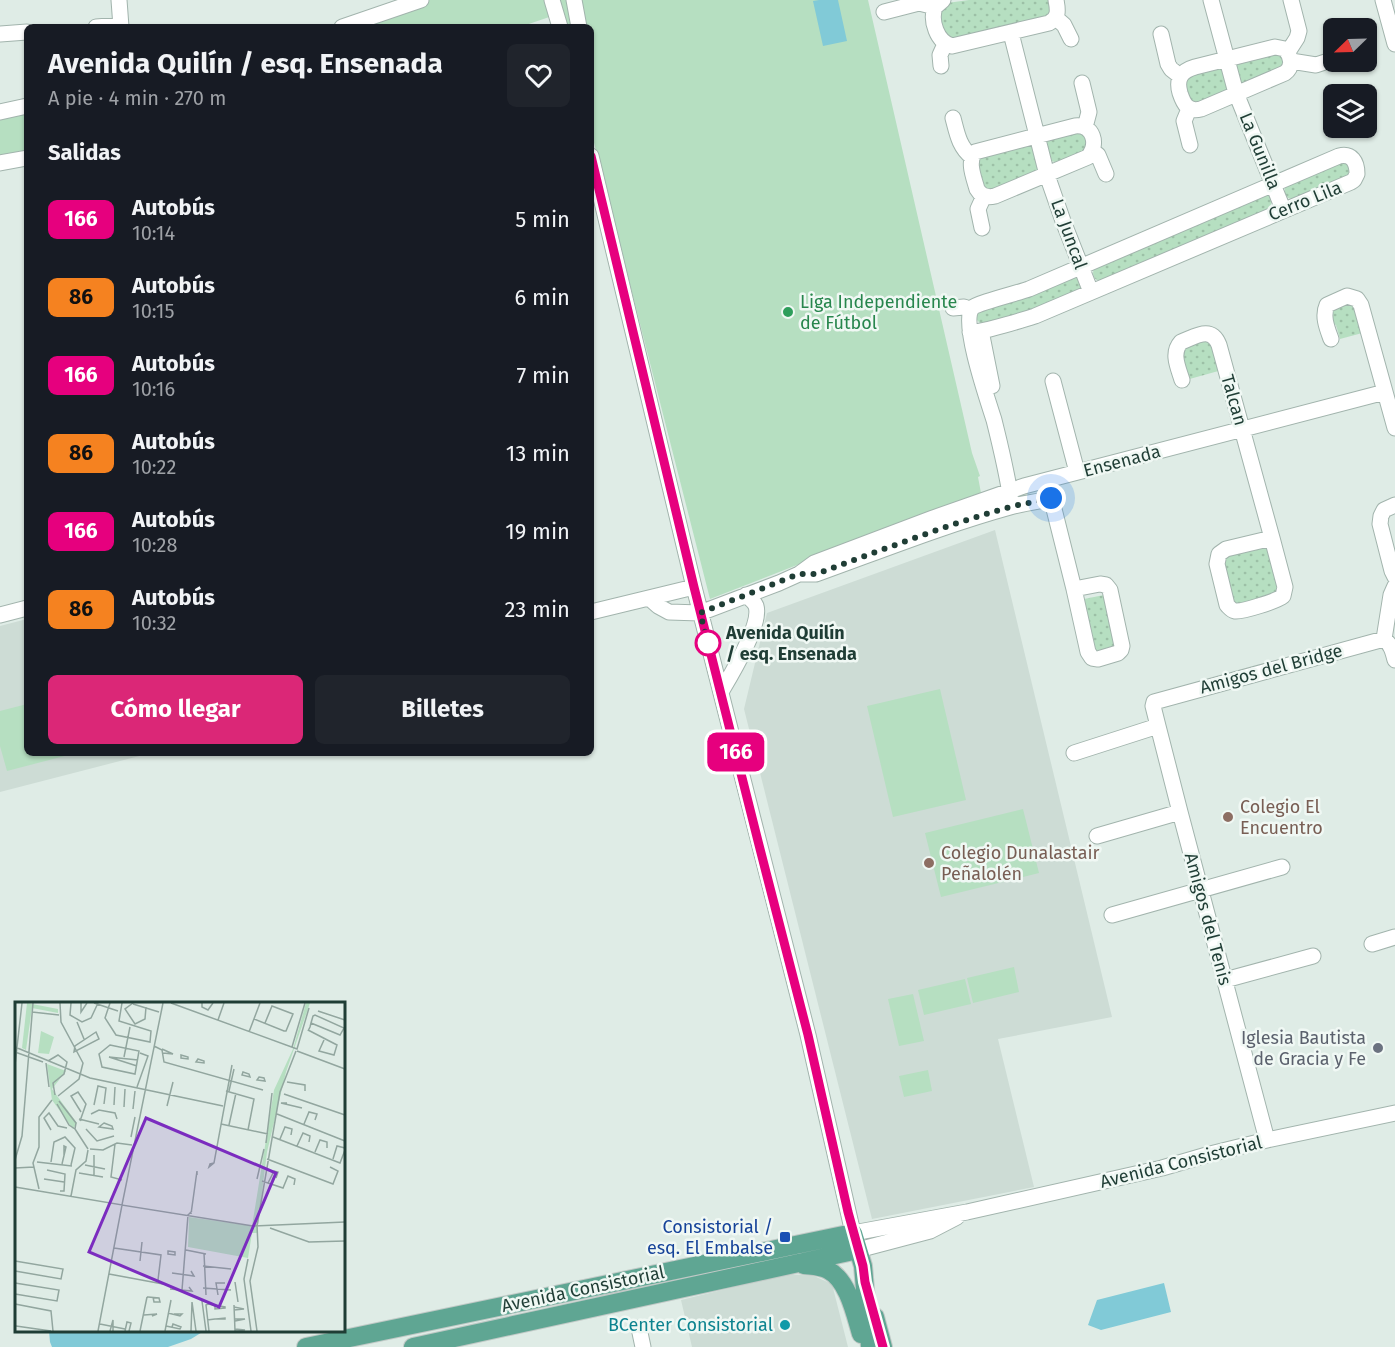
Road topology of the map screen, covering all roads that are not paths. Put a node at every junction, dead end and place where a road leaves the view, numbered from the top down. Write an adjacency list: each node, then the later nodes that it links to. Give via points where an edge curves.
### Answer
1 (119, 0): 12 (street)
2 (421, 0): 13 (street)
3 (552, 0): 14 (street)
4 (574, 0): 15 (street)
5 (1056, 0): 11 (street)
6 (1211, 0): 24 (street, La Gunilla)
7 (1291, 0): 23 (street, La Gunilla, via 1299,31)
8 (1383, 0): 21 (street)
9 (939, 3): 10 (street, via 919,3); 22 (street, via 933,17)
10 (884, 12)
11 (1056, 18): 17 (street); 20 (street, via 1065,25)
12 (114, 24)
13 (351, 24)
14 (559, 24)
15 (578, 24)
16 (24, 32): 18 (street)
17 (1011, 33): 22 (street, via 957,46); 35 (street, La Juncal)
18 (0, 34)
19 (1161, 34): 27 (street, via 1168,64)
20 (1071, 39)
21 (1395, 43)
22 (945, 44): 26 (street)
23 (1290, 57): 24 (street, via 1283,48 1275,47); 25 (street, via 1316,65); 29 (street, La Gunilla, via 1290,69 1285,73)
24 (1226, 60): 27 (street, via 1189,69); 29 (street, La Gunilla)
25 (1323, 63)
26 (941, 66)
27 (1180, 76): 31 (street, via 1178,87)
28 (1082, 83): 34 (street, via 1089,112)
29 (1236, 93): 31 (street, La Gunilla, via 1201,109); 44 (street, La Gunilla)
30 (24, 107): 32 (street)
31 (1189, 109): 36 (street, via 1184,121)
32 (0, 112)
33 (953, 118): 38 (street, via 961,146)
34 (1085, 127): 35 (street); 37 (street, via 1094,142)
35 (1036, 136): 38 (street); 43 (street, La Juncal)
36 (1190, 145)
37 (1093, 151): 42 (street); 43 (street, La Juncal, via 1085,159)
38 (972, 156): 45 (street, via 977,189)
39 (24, 159): 40 (street)
40 (0, 163)
41 (594, 169): 70 (street)
42 (1106, 174)
43 (1047, 175): 45 (street, La Juncal, via 995,196); 48 (street, La Juncal)
44 (1274, 184): 46 (street, La Gunilla); 46 (street, Cerro Lila, via 1339,156 1347,155 1354,161 1354,180); 48 (street, Cerro Lila)
45 (984, 196): 47 (street, via 978,209)
46 (1284, 210): 49 (street, Cerro Lila)
47 (981, 228)
48 (1081, 267): 49 (street, La Juncal); 51 (street, Cerro Lila, via 1017,293 980,303)
49 (1091, 292): 52 (street, Cerro Lila, via 1035,316)
50 (953, 308): 51 (street)
51 (971, 310): 52 (street, via 969,318)
52 (977, 332): 61 (street, via 985,393)
53 (1331, 339): 56 (street, via 1324,313 1327,306 1347,296 1357,299)
54 (1182, 380): 58 (street, Talcan, via 1175,353 1178,345 1201,334 1213,336 1219,345)
55 (1053, 381): 59 (street)
56 (1385, 392): 57 (street); 58 (street, Ensenada)
57 (1395, 428)
58 (1242, 429): 59 (street, Ensenada); 66 (street, Talcan)
59 (1077, 472): 60 (street, Ensenada)
60 (1047, 480): 61 (street, Ensenada); 62 (street)
61 (1010, 491): 64 (street); 65 (street, Ensenada)
62 (1051, 498): 64 (street, Ensenada); 71 (street)
63 (1395, 505): 67 (street, via 1384,510 1380,520)
64 (1012, 507): 65 (street, Ensenada)
65 (935, 524): 68 (street, Ensenada, via 816,574 799,574)
66 (1272, 538): 66 (street, Talcan, via 1285,586 1283,596 1240,611 1231,609 1217,564 1219,554)
67 (1395, 577)
68 (779, 583): 72 (street, Ensenada); 78 (street)
69 (1395, 586): 79 (street)
70 (694, 587): 73 (street); 76 (street)
71 (1074, 589): 71 (street, via 1089,655 1096,659 1120,652 1122,644 1109,588 1102,584)
72 (746, 596): 76 (street, Ensenada); 78 (street, via 754,603)
73 (649, 598): 75 (street); 76 (street, via 669,612)
74 (24, 609): 77 (street)
75 (594, 611)
76 (700, 613): 81 (street)
77 (0, 615)
78 (757, 616): 81 (street, via 745,649)
79 (1384, 639): 80 (street); 82 (street, Amigos del Bridge)
80 (1395, 660)
81 (721, 692): 96 (street)
82 (1159, 699): 83 (street, Amigos del Tenis, via 1153,706)
83 (1158, 726): 84 (street); 85 (street, Amigos del Tenis)
84 (1074, 753)
85 (1180, 812): 86 (street); 88 (street, Amigos del Tenis)
86 (1097, 836)
87 (1282, 867): 88 (street)
88 (1201, 890): 89 (street); 93 (street, Amigos del Tenis)
89 (1112, 915)
90 (1395, 937): 91 (street)
91 (1372, 944)
92 (1313, 956): 93 (street)
93 (1225, 980): 95 (street, Amigos del Tenis)
94 (1395, 1113): 95 (street, Avenida Consistorial)
95 (1267, 1140): 96 (street, Avenida Consistorial)
96 (856, 1241): 97 (main road, Avenida Consistorial); 98 (main road, Avenida Consistorial); 99 (main road)
97 (790, 1264): 101 (main road, Avenida Consistorial); 107 (main road, via 827,1269 839,1279)
98 (628, 1280): 100 (main road, Avenida Consistorial); 101 (main road, via 625,1290)
99 (865, 1282): 107 (main road); 108 (main road)
100 (568, 1293): 102 (main road, via 575,1301); 104 (main road, Avenida Consistorial)
101 (630, 1299): 102 (main road, Avenida Consistorial)
102 (572, 1312): 105 (main road, Avenida Consistorial)
103 (639, 1328): 106 (street)
104 (306, 1347)
105 (413, 1347)
106 (643, 1347)
107 (868, 1347)
108 (883, 1347)

